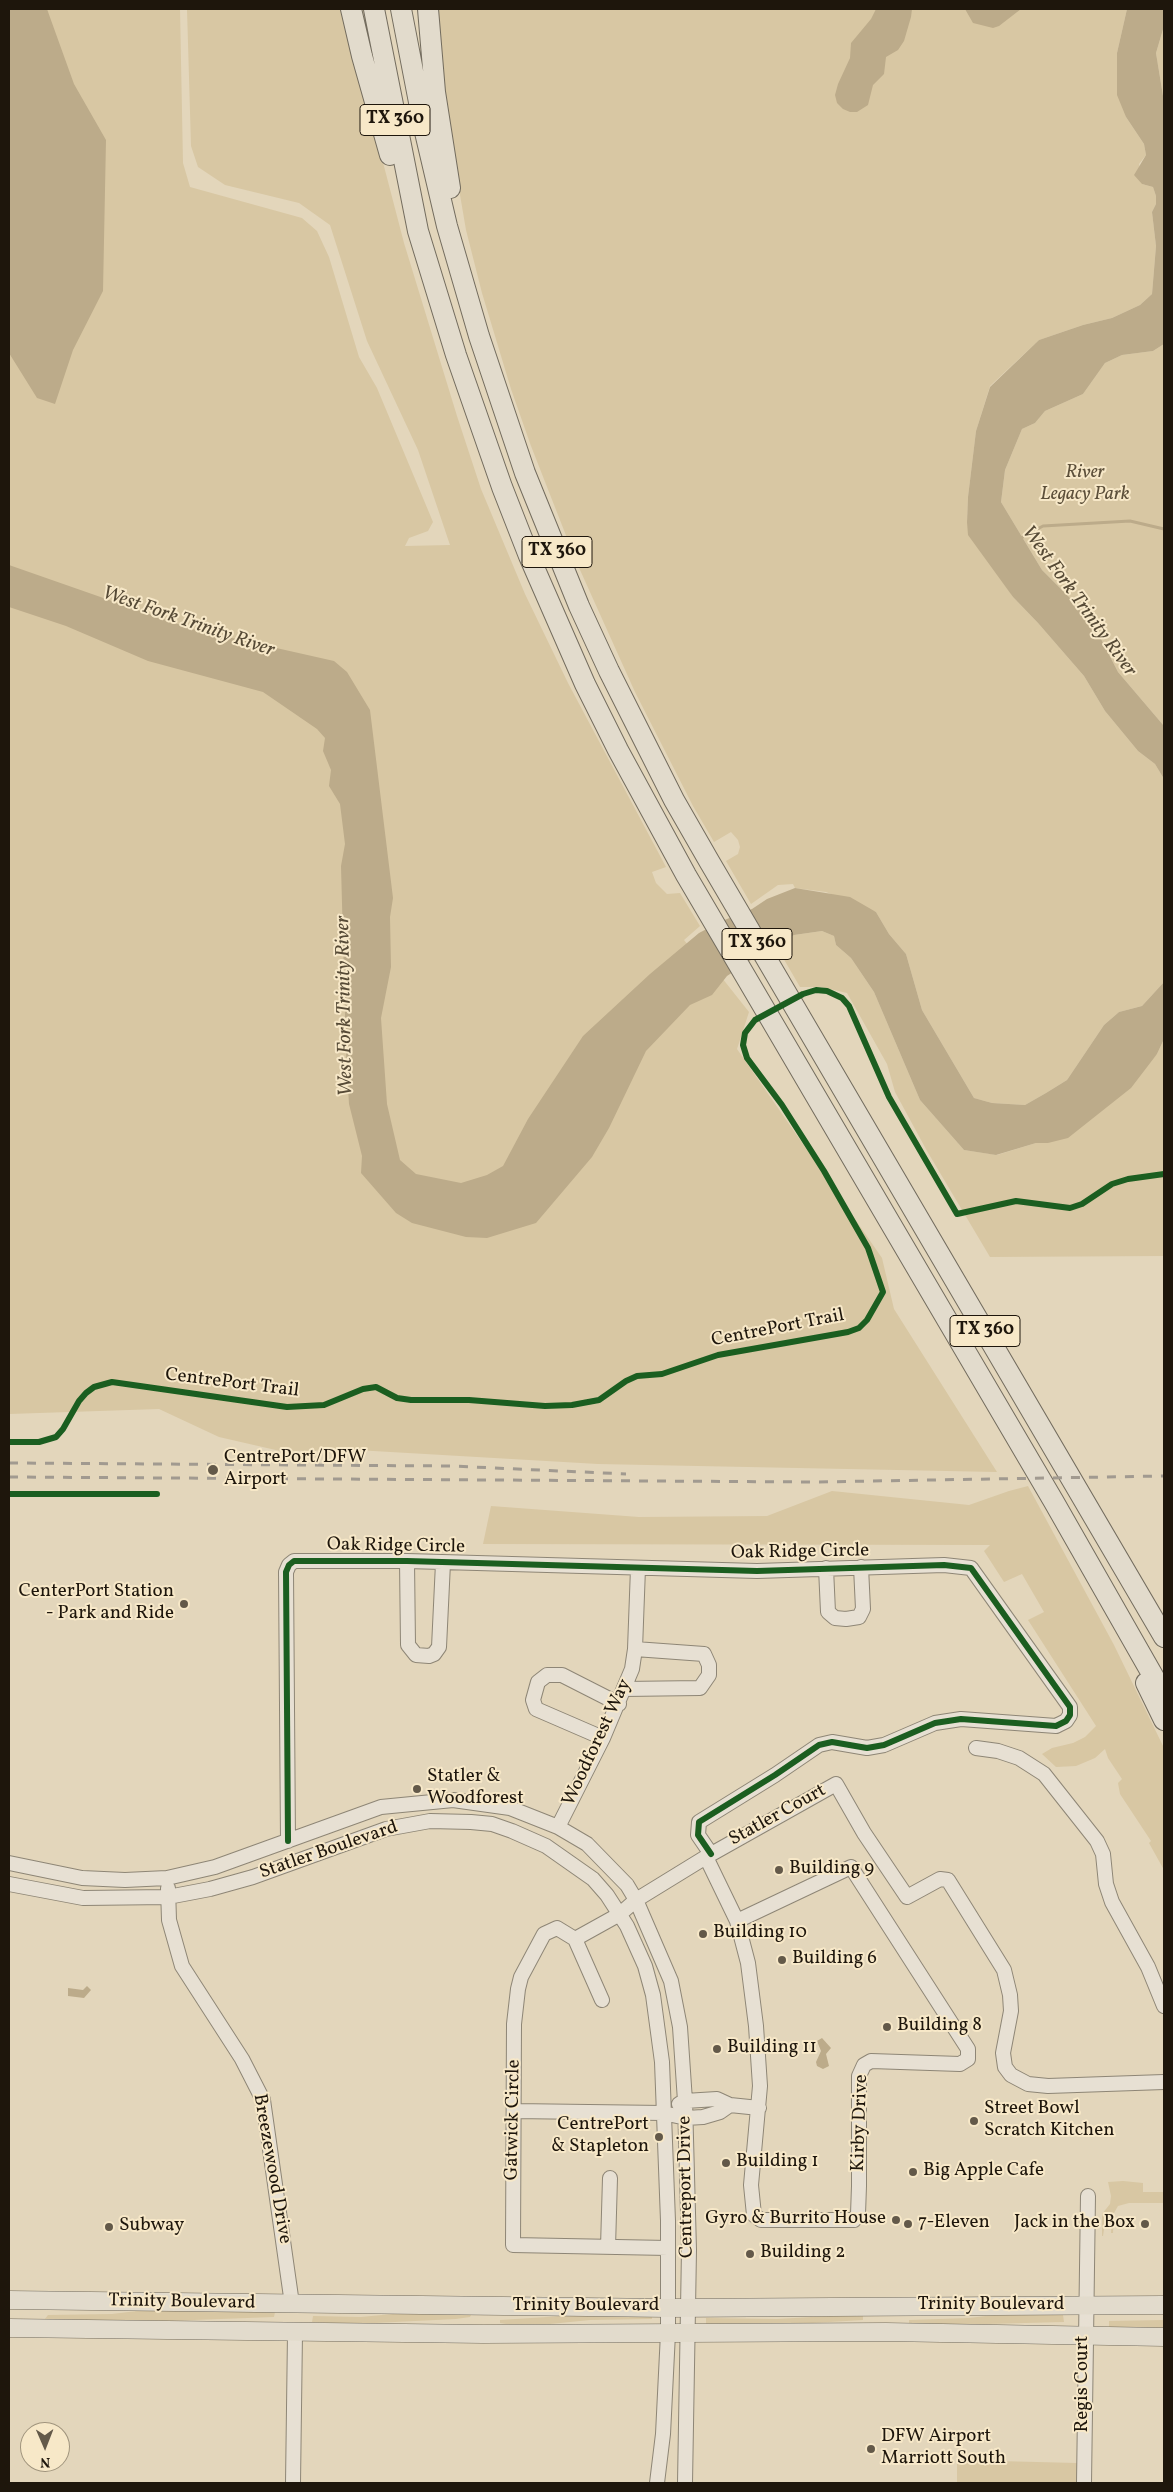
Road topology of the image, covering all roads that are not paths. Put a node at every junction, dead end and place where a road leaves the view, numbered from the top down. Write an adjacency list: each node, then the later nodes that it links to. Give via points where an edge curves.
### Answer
1 (351, 9): 6 (highway, via 407,215)
2 (374, 9): 6 (highway, TX 360)
3 (401, 9): 5 (highway, TX 360)
4 (428, 9): 5 (highway, via 452,201)
5 (447, 226): 12 (highway, TX 360, via 501,406 583,614 637,728 709,861)
6 (418, 231): 13 (highway, TX 360, via 478,421 536,573 614,742 686,875)
7 (408, 1561): 8 (street, Oak Ridge Circle); 8 (street, via 408,1645 416,1655 429,1656 439,1647); 24 (street, Oak Ridge Circle, via 294,1561 289,1565 286,1572)
8 (443, 1563): 10 (street, Oak Ridge Circle)
9 (861, 1567): 11 (street, Oak Ridge Circle); 11 (street, via 863,1609 859,1617 846,1619 835,1618 828,1612); 25 (street, Oak Ridge Circle, via 944,1565 971,1568 1070,1707 1070,1715 1056,1726 961,1719 935,1723 884,1745 867,1748 832,1742 819,1745 699,1822 698,1835)
10 (638, 1568): 11 (street, Oak Ridge Circle, via 757,1571); 14 (street, Woodforest Way)
11 (826, 1568)
12 (1164, 1637)
13 (1134, 1642): 16 (highway, TX 360); 18 (highway, via 1143,1677)
14 (635, 1649): 15 (street, Woodforest Way); 15 (street, via 704,1654 709,1675 700,1688)
15 (624, 1689): 17 (street, Woodforest Way)
16 (1164, 1695)
17 (618, 1704): 19 (street, Woodforest Way); 19 (street, via 562,1675 547,1675 538,1682 534,1700 536,1709)
18 (1164, 1720)
19 (603, 1738): 22 (street, Woodforest Way)
20 (976, 1748): 35 (street, via 1019,1758 1044,1774 1097,1841 1104,1854 1106,1884 1112,1902 1148,1967)
21 (381, 1807): 22 (street, Statler Boulevard, via 413,1802 470,1801 510,1808); 23 (street); 24 (street, Statler Boulevard)
22 (558, 1827): 30 (street, Statler Boulevard, via 587,1844 627,1885)
23 (386, 1828): 29 (street, Statler Boulevard, via 253,1877 210,1890); 31 (street, Statler Boulevard, via 430,1821 492,1824 512,1831 546,1846 593,1879)
24 (288, 1841): 27 (street, Statler Boulevard, via 215,1868)
25 (708, 1855): 30 (street, Statler Court); 32 (street, Kirby Drive); 36 (street, Statler Court, via 836,1784 907,1897 940,1879 948,1880 1004,1970 1011,2012 1002,2053 1005,2067 1011,2075 1028,2084 1048,2086)
26 (15, 1865): 27 (street, Statler Boulevard, via 82,1878); 28 (street)
27 (168, 1878): 29 (street, Breezewood Drive)
28 (14, 1885): 29 (street, Statler Boulevard, via 83,1898)
29 (168, 1897): 48 (street, Breezewood Drive, via 169,1920 182,1966 242,2059 263,2100)
30 (636, 1900): 31 (street, Statler Court); 37 (street, Centreport Drive, via 674,1991)
31 (620, 1914): 33 (street); 41 (street, Centreport Drive, via 645,1966 653,1994 662,2062)
32 (737, 1921): 39 (street, Kirby Drive, via 748,1963 756,2026); 39 (street, Kirby Drive, via 851,1867 968,2050 968,2059 960,2064 871,2061 864,2065 859,2076 858,2214 850,2222 757,2218 752,2207 751,2185)
33 (575, 1940): 34 (street); 40 (street, Gatwick Circle, via 557,1928 544,1934 521,1977 515,2007)
34 (602, 2000)
35 (1164, 2006)
36 (1164, 2082)
37 (685, 2101): 38 (street, via 717,2099); 41 (street); 42 (street, Centreport Drive)
38 (730, 2104): 39 (street); 42 (street, via 720,2112)
39 (759, 2108)
40 (514, 2111): 41 (street); 45 (street, Gatwick Circle, via 513,2245)
41 (663, 2113): 42 (street); 46 (street, Centreport Drive)
42 (686, 2118): 53 (street, Centreport Drive)
43 (610, 2178): 45 (street)
44 (1088, 2196): 51 (street, Regis Court)
45 (608, 2247): 46 (street, Gatwick Circle)
46 (668, 2248): 52 (street, Centreport Drive)
47 (9, 2300): 48 (main road, Trinity Boulevard)
48 (292, 2304): 50 (main road, Trinity Boulevard); 55 (main road)
49 (1164, 2305): 51 (main road, Trinity Boulevard)
50 (484, 2306): 52 (main road, Trinity Boulevard); 58 (main road)
51 (1085, 2306): 53 (main road, Trinity Boulevard); 59 (street, Regis Court)
52 (668, 2308): 53 (main road, Trinity Boulevard); 56 (street, Centreport Drive)
53 (689, 2308): 57 (street, Centreport Drive)
54 (9, 2328): 55 (main road, Trinity Boulevard)
55 (295, 2332): 58 (main road, Trinity Boulevard); 61 (street)
56 (668, 2333): 57 (main road, Trinity Boulevard); 58 (main road, Trinity Boulevard); 62 (street, Centreport Drive)
57 (688, 2333): 59 (main road, Trinity Boulevard); 63 (street, Centreport Drive)
58 (483, 2334)
59 (1084, 2336): 60 (main road, Trinity Boulevard); 64 (street, Regis Court)
60 (1164, 2337)
61 (293, 2483)
62 (657, 2483)
63 (685, 2483)
64 (1084, 2483)

